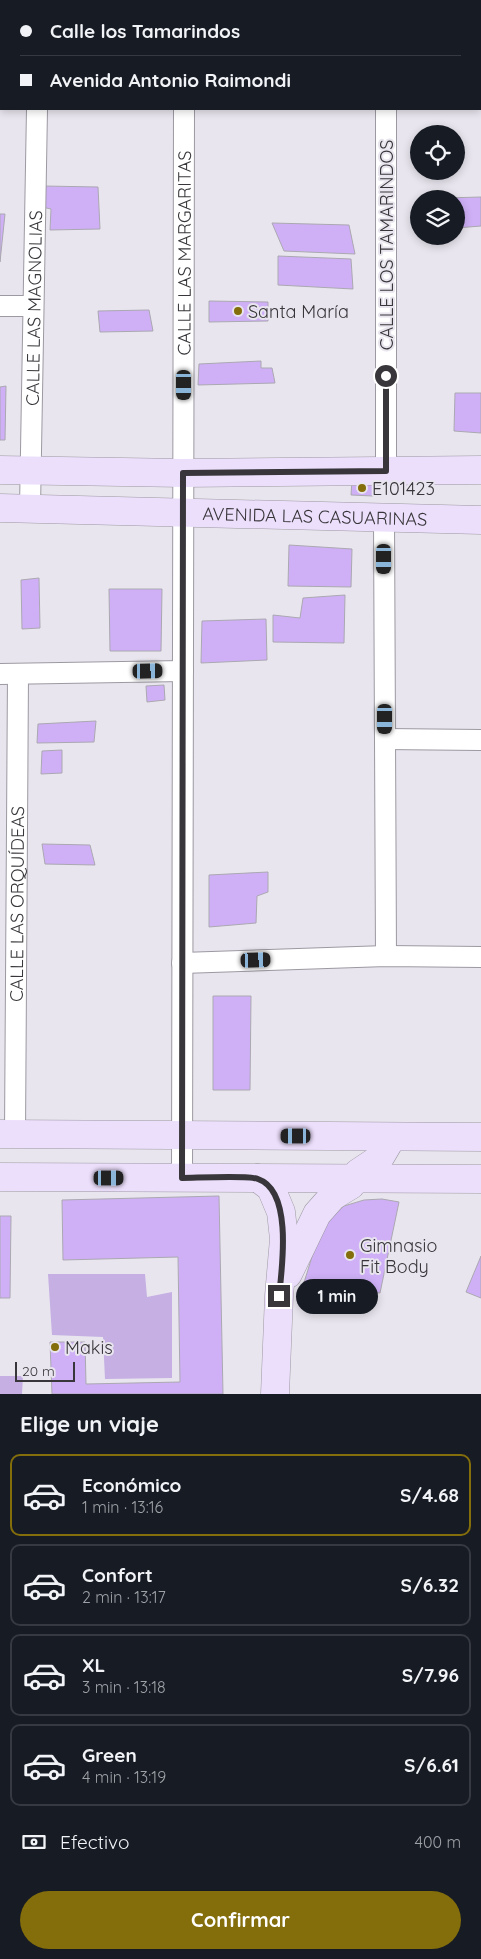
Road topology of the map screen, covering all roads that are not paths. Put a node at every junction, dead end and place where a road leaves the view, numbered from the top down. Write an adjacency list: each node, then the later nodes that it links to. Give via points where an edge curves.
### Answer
1 (37, 110): 5 (street, CALLE LAS MAGNOLIAS)
2 (184, 110): 10 (street, CALLE LAS MARGARITAS)
3 (386, 110): 9 (street, CALLE LOS TAMARINDOS)
4 (0, 306): 5 (street)
5 (33, 306): 8 (street, CALLE LAS MAGNOLIAS)
6 (0, 470): 8 (street)
7 (481, 470): 9 (street)
8 (31, 471): 10 (street); 12 (street, CALLE LAS MAGNOLIAS)
9 (386, 471): 10 (street)
10 (183, 473): 13 (street, CALLE LAS MARGARITAS)
11 (0, 508): 12 (street, AVENIDA LAS CASUARINAS)
12 (30, 508): 13 (street, AVENIDA LAS CASUARINAS)
13 (183, 514): 14 (street, AVENIDA LAS CASUARINAS); 16 (street, CALLE LAS MARGARITAS)
14 (384, 519): 15 (street, AVENIDA LAS CASUARINAS); 18 (street)
15 (481, 520)
16 (183, 671): 17 (street); 22 (street, CALLE LAS MARGARITAS)
17 (9, 674): 23 (street, CALLE LAS ORQUÍDEAS)
18 (385, 739): 19 (street); 20 (street)
19 (481, 740)
20 (386, 956): 21 (street); 22 (street)
21 (481, 958)
22 (182, 963): 25 (street, CALLE LAS MARGARITAS)
23 (8, 979): 24 (street, CALLE LAS ORQUÍDEAS)
24 (8, 1134): 25 (street)
25 (182, 1136): 26 (street); 29 (street, CALLE LAS MARGARITAS)
26 (392, 1137): 27 (street); 31 (street, via 380,1159)
27 (481, 1137)
28 (0, 1177): 29 (street)
29 (182, 1178): 30 (street)
30 (258, 1178): 31 (street); 33 (street, via 271,1188 280,1212 284,1239)
31 (355, 1179): 32 (street); 33 (street, via 317,1214)
32 (481, 1180)
33 (279, 1296): 34 (street)
34 (275, 1394)

